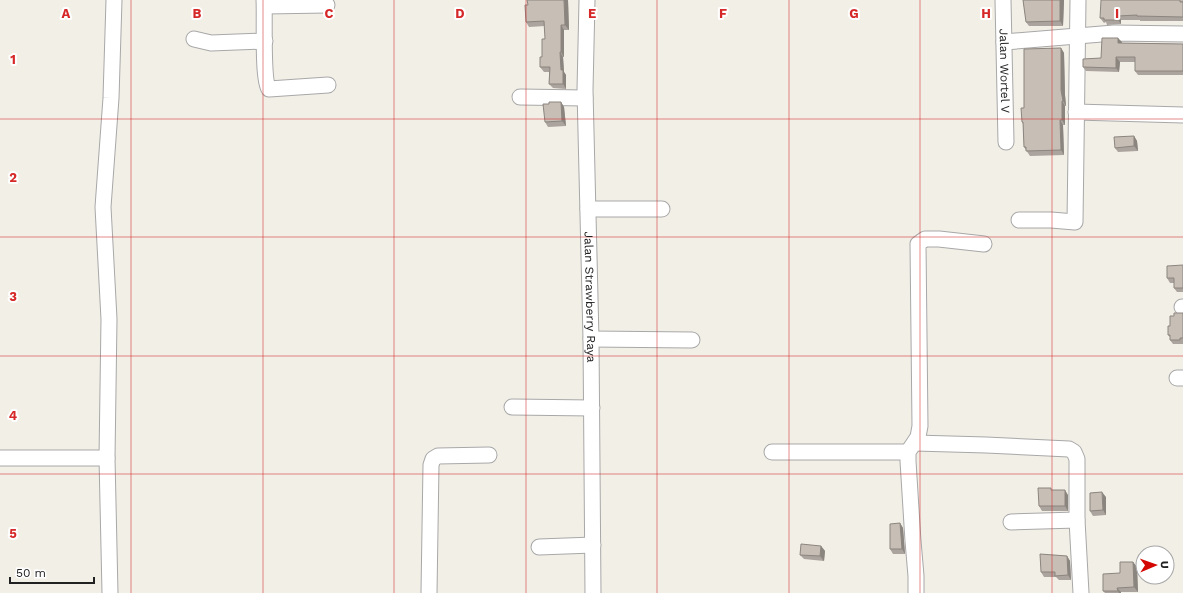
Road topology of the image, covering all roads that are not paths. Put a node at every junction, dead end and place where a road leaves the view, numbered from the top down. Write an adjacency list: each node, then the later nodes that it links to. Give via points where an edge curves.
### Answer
1 (114, 0): 30 (street, via 111,98 103,207 109,319)
2 (587, 0): 14 (street, Jalan Strawberry Raya)
3 (1003, 0): 11 (street, Jalan Wortel V)
4 (1078, 0): 8 (street)
5 (264, 3): 6 (street); 10 (street)
6 (327, 5)
7 (1183, 34): 8 (street, via 1114,33)
8 (1077, 37): 11 (street); 15 (street)
9 (194, 39): 10 (street, via 211,43)
10 (265, 41): 12 (street, via 265,78 269,89)
11 (1004, 42): 17 (street, Jalan Wortel V)
12 (328, 85)
13 (520, 97): 14 (street)
14 (585, 98): 18 (street, Jalan Strawberry Raya)
15 (1076, 112): 16 (street); 20 (street, via 1075,222)
16 (1183, 115)
17 (1006, 142)
18 (588, 209): 19 (street); 22 (street, Jalan Strawberry Raya)
19 (662, 209)
20 (1019, 220)
21 (984, 244): 26 (street, via 939,239 925,239 918,244 920,426 918,437)
22 (592, 339): 23 (street); 25 (street, Jalan Strawberry Raya)
23 (692, 340)
24 (512, 407): 25 (street)
25 (592, 408): 33 (street, Jalan Strawberry Raya)
26 (912, 447): 27 (street); 31 (street, via 986,445 1069,449 1074,452 1077,459); 38 (street, via 908,461)
27 (772, 452)
28 (489, 455): 36 (street, via 438,456 433,459)
29 (0, 458): 30 (street)
30 (107, 458): 35 (street)
31 (1077, 520): 32 (street); 39 (street)
32 (1011, 522)
33 (593, 545): 34 (street); 37 (street, Jalan Strawberry Raya)
34 (539, 547)
35 (110, 593)
36 (429, 593)
37 (593, 593)
38 (916, 593)
39 (1081, 593)

